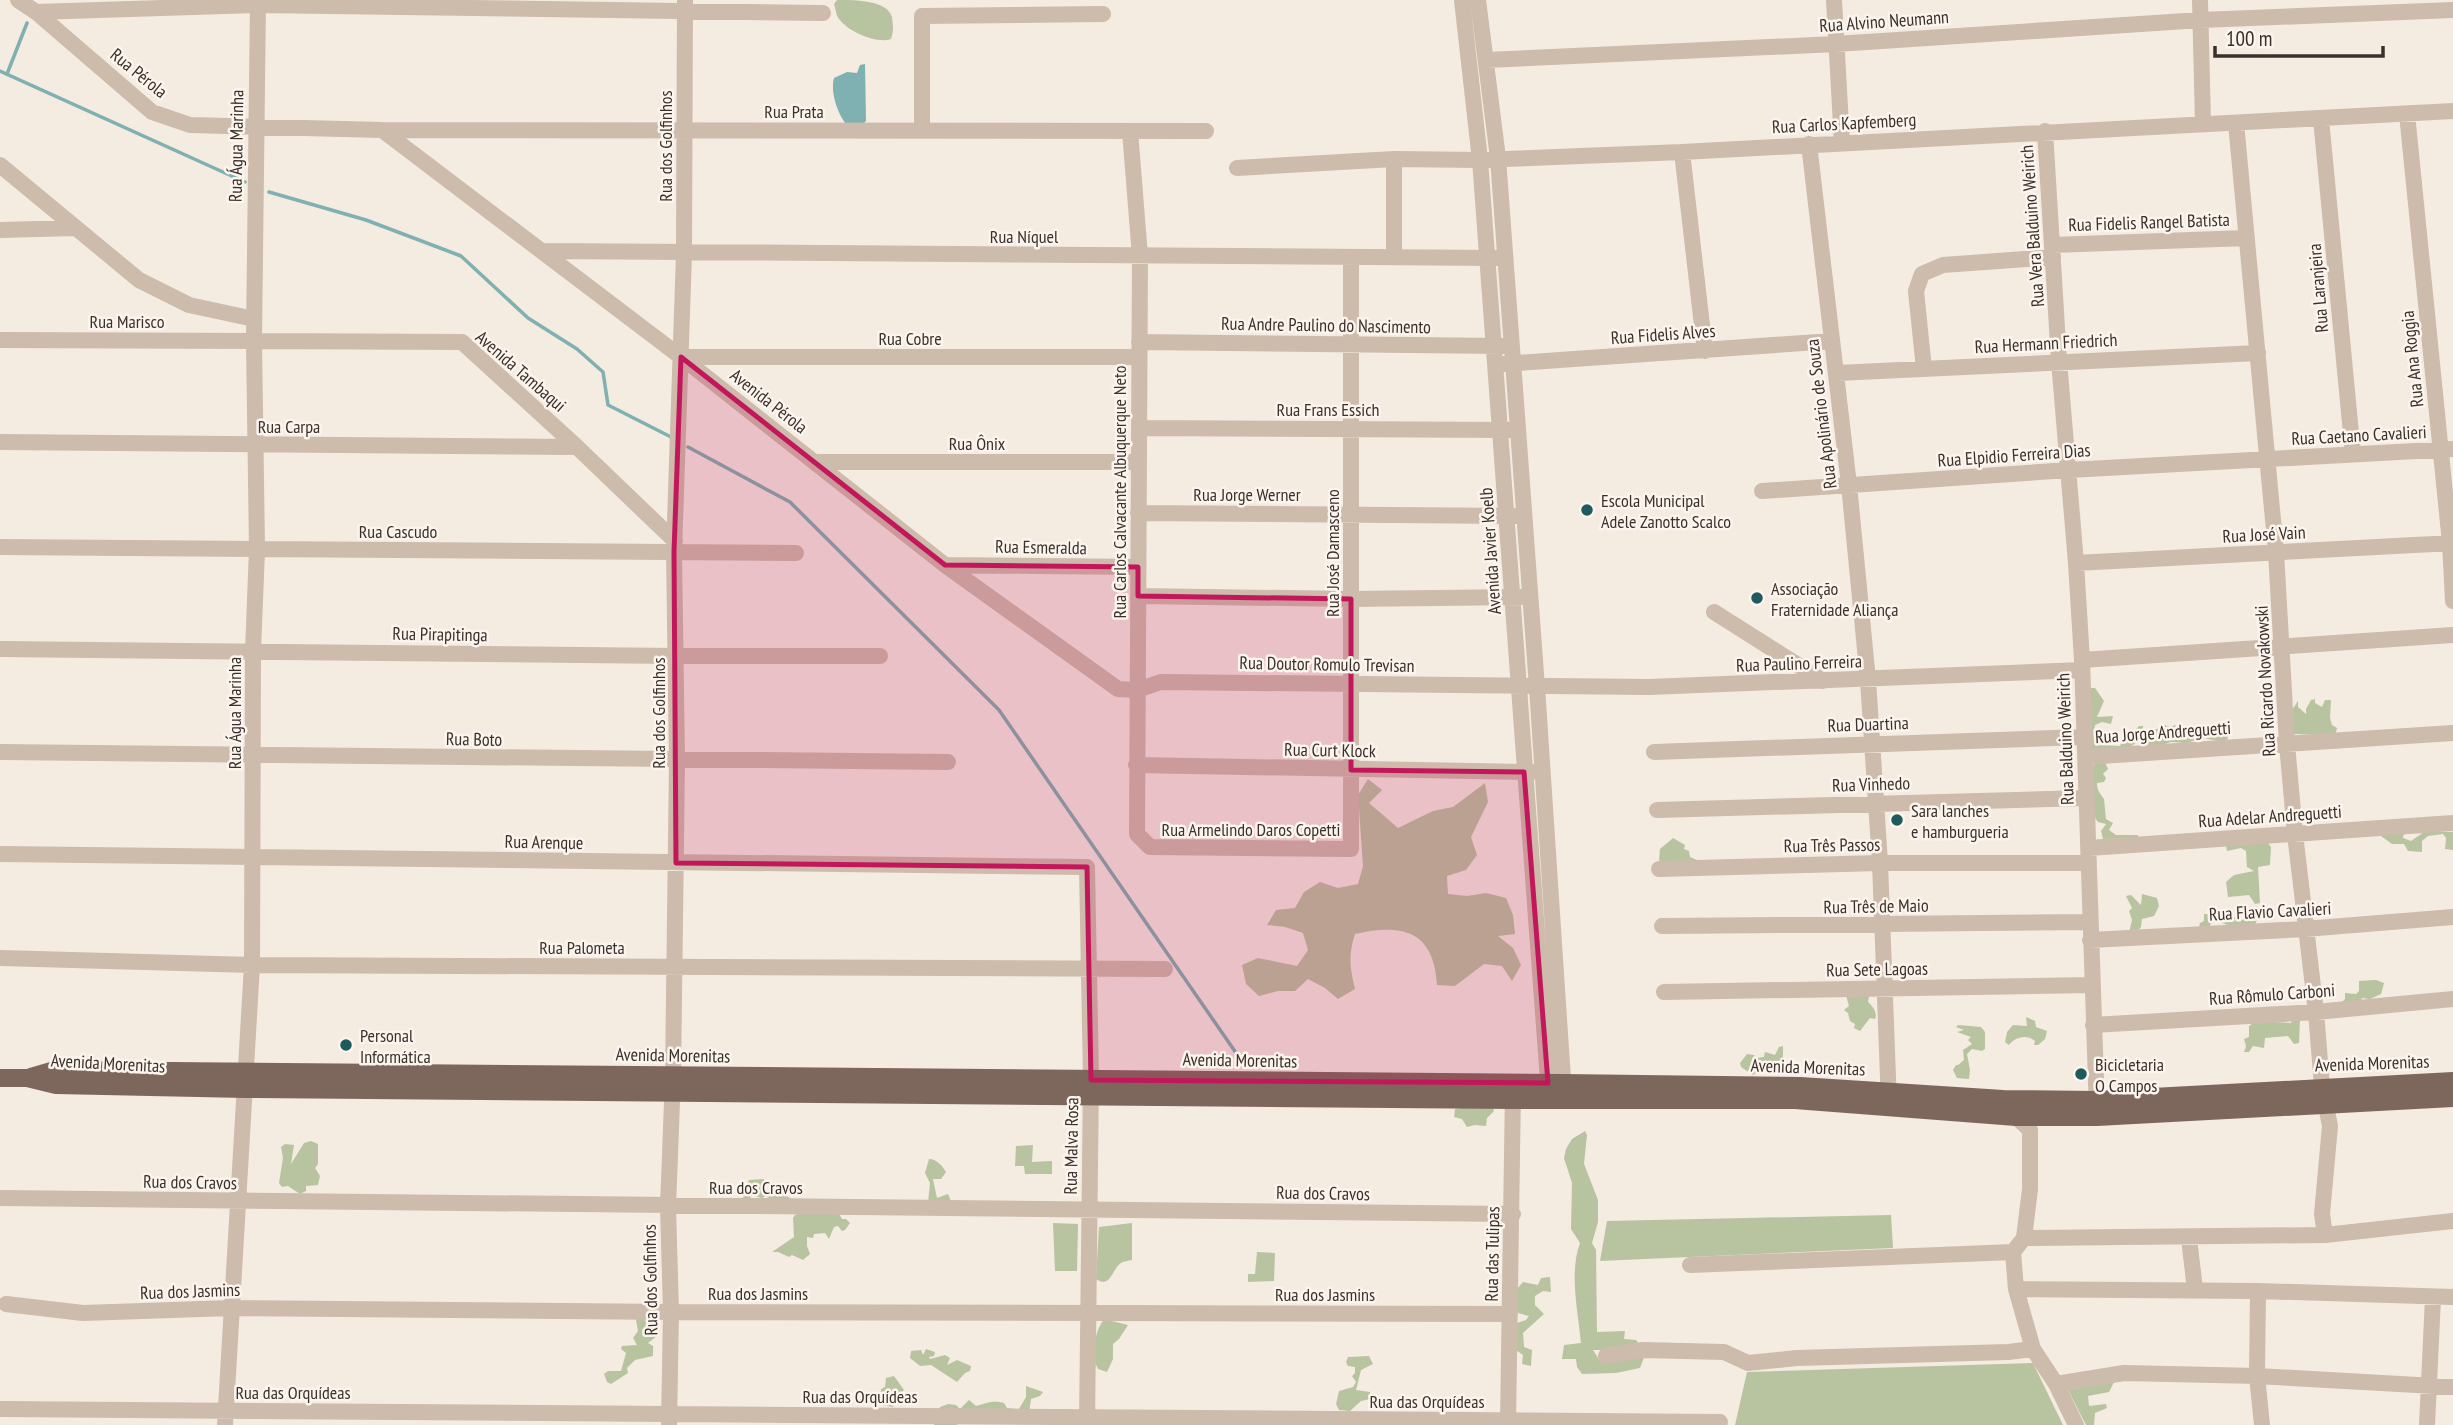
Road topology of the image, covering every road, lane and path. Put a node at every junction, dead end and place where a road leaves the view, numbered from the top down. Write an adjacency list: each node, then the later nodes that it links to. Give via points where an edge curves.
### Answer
1 (19, 0): 9 (street, Rua Pérola)
2 (1462, 0): 32 (street, Avenida Javier Koelb)
3 (1478, 0): 14 (street, Avenida Javier Koelb)
4 (1834, 0): 13 (street)
5 (2200, 0): 12 (street)
6 (258, 3): 7 (street); 9 (street); 20 (street, Rua Água Marinha)
7 (685, 6): 10 (street); 22 (street, Rua dos Golfinhos)
8 (2453, 10): 12 (street, Rua Alvino Neumann)
9 (36, 12): 20 (street, Rua Pérola, via 152,112 190,125)
10 (823, 13)
11 (1103, 14): 23 (street, via 922,16)
12 (2201, 20): 13 (street, Rua Alvino Neumann); 19 (street)
13 (1836, 44): 14 (street, Rua Alvino Neumann); 27 (street)
14 (1486, 60): 31 (street, Avenida Javier Koelb)
15 (2453, 111): 16 (street, Rua Carlos Kapfemberg)
16 (2407, 114): 17 (street, Rua Carlos Kapfemberg); 69 (street, Rua Ana Roggia)
17 (2321, 119): 18 (street, Rua Carlos Kapfemberg); 70 (street, Rua Laranjeira)
18 (2236, 123): 19 (street, Rua Carlos Kapfemberg); 37 (street, Rua Ricardo Novakowski)
19 (2203, 124): 26 (street, Rua Carlos Kapfemberg)
20 (255, 128): 21 (street, Rua Pérola); 46 (street, Rua Água Marinha)
21 (382, 130): 22 (street, Rua Prata); 38 (street, Avenida Pérola)
22 (684, 130): 23 (street, Rua Prata); 40 (street, Rua dos Golfinhos)
23 (922, 130): 24 (street, Rua Prata)
24 (1130, 131): 25 (street, Rua Prata); 41 (street, Rua Carlos Calvacante Albuquerque Neto)
25 (1206, 131)
26 (2045, 131): 27 (street, Rua Carlos Kapfemberg); 39 (street, Rua Vera Balduino Weirich)
27 (1842, 143): 28 (street, Rua Carlos Kapfemberg)
28 (1809, 145): 29 (street, Rua Carlos Kapfemberg); 49 (street, Rua Apolinário de Souza)
29 (1682, 152): 31 (street, Rua Carlos Kapfemberg); 54 (street)
30 (1394, 159): 32 (street, Rua Carlos Kapfemberg); 34 (street, Rua Carlos Kapfemberg); 43 (street)
31 (1498, 159): 32 (street, Rua Carlos Kapfemberg); 45 (street, Avenida Javier Koelb)
32 (1480, 160): 44 (street, Avenida Javier Koelb)
33 (0, 165): 35 (street)
34 (1237, 168)
35 (75, 228): 36 (street); 46 (street, via 139,280 189,305)
36 (0, 230)
37 (2247, 238): 39 (street, Rua Fidelis Rangel Batista); 55 (street, Rua Ricardo Novakowski)
38 (543, 251): 40 (street, Rua Níquel); 56 (street, Avenida Pérola)
39 (2053, 251): 57 (street, Rua Vera Balduino Weirich); 60 (street, Rua Fidelis Rangel Batista, via 1943,265 1922,274 1916,291)
40 (684, 253): 41 (street, Rua Níquel); 56 (street, Rua dos Golfinhos)
41 (1140, 256): 42 (street, Rua Níquel); 53 (street, Rua Carlos Calvacante Albuquerque Neto)
42 (1351, 257): 43 (street, Rua Níquel); 50 (street, Rua José Damasceno)
43 (1394, 257): 44 (street, Rua Níquel)
44 (1488, 258): 45 (street, Rua Níquel); 51 (street, Avenida Javier Koelb)
45 (1505, 258): 52 (street, Avenida Javier Koelb)
46 (254, 319): 48 (street, Rua Água Marinha)
47 (0, 340): 48 (street, Rua Marisco)
48 (254, 340): 67 (street, Rua Água Marinha); 68 (street, Avenida Tambaqui, via 462,342)
49 (1832, 341): 54 (street, Rua Fidelis Alves); 61 (street, Rua Apolinário de Souza)
50 (1351, 345): 51 (street, Rua Andre Paulino do Nascimento); 53 (street, Rua Andre Paulino do Nascimento); 63 (street, Rua José Damasceno)
51 (1494, 346): 52 (street, Rua Andre Paulino do Nascimento); 59 (street, Avenida Javier Koelb)
52 (1512, 346): 58 (street, Avenida Javier Koelb)
53 (1139, 349): 56 (street, Rua Cobre); 62 (street, Rua Carlos Calvacante Albuquerque Neto)
54 (1705, 351): 58 (street, Rua Fidelis Alves)
55 (2258, 353): 57 (street, Rua Hermann Friedrich); 71 (street, Rua Ricardo Novakowski)
56 (681, 357): 72 (street, Avenida Pérola); 83 (street, Rua dos Golfinhos)
57 (2059, 361): 60 (street, Rua Hermann Friedrich); 74 (street, Rua Balduino Weirich)
58 (1513, 363): 59 (street, Rua Fidelis Alves); 64 (street, Avenida Javier Koelb)
59 (1496, 364): 65 (street, Avenida Javier Koelb)
60 (1924, 369): 61 (street, Rua Hermann Friedrich)
61 (1837, 373): 75 (street, Rua Apolinário de Souza)
62 (1139, 428): 63 (street, Rua Frans Essich); 73 (street, Rua Carlos Calvacante Albuquerque Neto)
63 (1351, 428): 65 (street, Rua Frans Essich); 78 (street, Rua José Damasceno)
64 (1518, 430): 65 (street, Rua Frans Essich); 79 (street, Avenida Javier Koelb)
65 (1501, 431): 80 (street, Avenida Javier Koelb)
66 (0, 442): 67 (street, Rua Carpa)
67 (256, 445): 68 (street, Rua Carpa); 84 (street, Rua Água Marinha)
68 (577, 447): 83 (street, Avenida Tambaqui)
69 (2447, 449): 70 (street, Rua Caetano Cavalieri); 81 (street, Rua Ana Roggia)
70 (2353, 454): 71 (street, Rua Caetano Cavalieri)
71 (2268, 459): 74 (street, Rua Elpidio Ferreira Dias); 85 (street, Rua Ricardo Novakowski)
72 (817, 462): 73 (street, Rua Ônix); 88 (street, Avenida Pérola)
73 (1138, 462): 77 (street, Rua Carlos Calvacante Albuquerque Neto)
74 (2068, 470): 75 (street, Rua Elpidio Ferreira Dias); 87 (street, Rua Balduino Weirich)
75 (1849, 485): 76 (street, Rua Elpidio Ferreira Dias); 103 (street, Rua Apolinário de Souza)
76 (1762, 491)
77 (1138, 513): 78 (street, Rua Jorge Werner); 89 (street, Rua Carlos Calvacante Albuquerque Neto)
78 (1351, 514): 80 (street, Rua Jorge Werner); 93 (street, Rua José Damasceno)
79 (1524, 515): 80 (street, Rua Jorge Werner); 91 (street, Avenida Javier Koelb)
80 (1507, 517): 92 (street, Avenida Javier Koelb)
81 (2452, 543): 85 (street, Rua José Vain); 94 (street, Rua Ana Roggia)
82 (0, 547): 84 (street, Rua Cascudo)
83 (675, 547): 84 (street, Rua Cascudo); 86 (street, Rua Cascudo); 100 (street, Rua dos Golfinhos)
84 (257, 550): 99 (street, Rua Água Marinha)
85 (2276, 552): 87 (street, Rua José Vain); 97 (street, Rua Ricardo Novakowski)
86 (796, 553)
87 (2076, 563): 102 (street, Rua Balduino Weirich)
88 (945, 565): 89 (street, Rua Esmeralda); 108 (street, Avenida Pérola, via 1118,689)
89 (1138, 567): 90 (street, Rua Carlos Calvacante Albuquerque Neto)
90 (1138, 596): 93 (street); 108 (street, Rua Carlos Calvacante Albuquerque Neto)
91 (1530, 597): 92 (street); 107 (street, Avenida Javier Koelb)
92 (1512, 598): 93 (street); 106 (street, Avenida Javier Koelb)
93 (1351, 599): 105 (street, Rua José Damasceno)
94 (2453, 601)
95 (1714, 612): 104 (street)
96 (2453, 635): 97 (street, Rua Paulino Ferreira)
97 (2282, 646): 102 (street, Rua Paulino Ferreira); 112 (street, Rua Ricardo Novakowski)
98 (0, 649): 99 (street, Rua Pirapitinga)
99 (253, 651): 100 (street, Rua Pirapitinga); 115 (street, Rua Água Marinha)
100 (677, 656): 101 (street, Rua Pirapitinga); 117 (street, Rua dos Golfinhos)
101 (880, 656)
102 (2082, 665): 103 (street, Rua Paulino Ferreira); 110 (street, Rua Balduino Weirich)
103 (1868, 680): 104 (street, Rua Paulino Ferreira); 111 (street, Rua Apolinário de Souza)
104 (1824, 681): 107 (street, Rua Paulino Ferreira)
105 (1351, 683): 106 (street, Rua Doutor Romulo Trevisan); 108 (street, Rua Doutor Romulo Trevisan, via 1161,682); 120 (street, Rua José Damasceno)
106 (1517, 686): 107 (street, Rua Paulino Ferreira); 121 (street, Avenida Javier Koelb)
107 (1537, 687): 122 (street, Avenida Javier Koelb)
108 (1137, 690): 119 (street, Rua Carlos Calvacante Albuquerque Neto)
109 (2453, 733): 112 (street, Rua Jorge Andreguetti)
110 (2084, 737): 111 (street, Rua Duartina); 116 (street, Rua Balduino Weirich)
111 (1873, 743): 114 (street, Rua Duartina); 124 (street, Rua Apolinário de Souza)
112 (2287, 744): 116 (street, Rua Jorge Andreguetti); 127 (street, Rua Ricardo Novakowski)
113 (0, 752): 115 (street, Rua Boto)
114 (1654, 752)
115 (254, 755): 117 (street, Rua Boto); 132 (street, Rua Água Marinha)
116 (2085, 757): 123 (street, Rua Balduino Weirich)
117 (677, 761): 118 (street, Rua Boto); 133 (street, Rua dos Golfinhos)
118 (948, 762)
119 (1136, 765): 120 (street, Rua Curt Klock); 128 (street, Rua Carlos Calvacante Albuquerque Neto, via 1137,834)
120 (1351, 770): 121 (street, Rua Curt Klock); 129 (street, Rua José Damasceno)
121 (1524, 772): 122 (street, Rua Curt Klock); 159 (street, Avenida Javier Koelb)
122 (1543, 772): 159 (street, Avenida Javier Koelb)
123 (2087, 799): 124 (street, Rua Vinhedo); 131 (street, Rua Balduino Weirich)
124 (1876, 803): 125 (street, Rua Vinhedo); 134 (street, Rua Apolinário de Souza)
125 (1657, 810)
126 (2453, 823): 127 (street, Rua Adelar Andreguetti)
127 (2295, 834): 131 (street, Rua Adelar Andreguetti); 141 (street, Rua Ricardo Novakowski)
128 (1150, 848): 129 (street, Rua Armelindo Daros Copetti)
129 (1351, 849)
130 (0, 854): 132 (street, Rua Arenque)
131 (2089, 855): 134 (street, Rua Três Passos); 138 (street, Rua Balduino Weirich)
132 (253, 857): 133 (street, Rua Arenque); 144 (street, Rua Água Marinha)
133 (676, 863): 135 (street, Rua Arenque); 145 (street, Rua dos Golfinhos)
134 (1880, 863): 136 (street, Rua Três Passos); 140 (street, Rua Apolinário de Souza)
135 (1087, 867): 147 (street, Rua Malva Rosa)
136 (1659, 869)
137 (2453, 917): 141 (street, Rua Flavio Cavalieri)
138 (2090, 922): 140 (street, Rua Três de Maio); 142 (street, Rua Balduino Weirich)
139 (1662, 926): 140 (street, Rua Três de Maio)
140 (1881, 926): 149 (street, Rua Apolinário de Souza)
141 (2305, 929): 142 (street, Rua Flavio Cavalieri); 152 (street, Rua Ricardo Novakowski)
142 (2090, 940): 148 (street, Rua Balduino Weirich)
143 (0, 958): 144 (street, Rua Palometa)
144 (253, 965): 145 (street, Rua Palometa); 155 (street, Rua Água Marinha)
145 (674, 966): 147 (street, Rua Palometa); 157 (street, Rua dos Golfinhos)
146 (1165, 969): 147 (street, Rua Palometa)
147 (1087, 970): 158 (street, Rua Malva Rosa)
148 (2092, 985): 149 (street, Rua Sete Lagoas); 153 (street, Rua Balduino Weirich)
149 (1884, 988): 150 (street, Rua Sete Lagoas); 163 (street, Rua Apolinário de Souza)
150 (1664, 992)
151 (2453, 999): 152 (street, Rua Rômulo Carboni)
152 (2316, 1012): 153 (street, Rua Rômulo Carboni); 161 (street, Rua Ricardo Novakowski)
153 (2093, 1025): 164 (street, Rua Balduino Weirich)
154 (0, 1078): 155 (main road, Avenida Morenitas, via 56,1085)
155 (245, 1080): 157 (main road, Avenida Morenitas); 167 (street, Rua Água Marinha)
156 (2453, 1081): 161 (main road, Avenida Morenitas)
157 (673, 1084): 158 (main road, Avenida Morenitas); 168 (street, Rua dos Golfinhos)
158 (1091, 1088): 160 (main road, Avenida Morenitas); 169 (street, Rua Malva Rosa)
159 (1556, 1091): 160 (main road, Avenida Morenitas); 163 (main road, Avenida Morenitas)
160 (1513, 1092): 170 (street, Rua das Tulipas)
161 (2323, 1095): 162 (main road, Avenida Morenitas); 164 (main road, Avenida Morenitas); 172 (street, Rua Ricardo Novakowski, via 2330,1126 2322,1214)
162 (2453, 1098)
163 (1889, 1099): 164 (main road, Avenida Morenitas, via 2003,1099); 165 (main road, Avenida Morenitas)
164 (2097, 1108): 165 (main road, Avenida Morenitas)
165 (2016, 1117): 173 (street, via 2030,1130)
166 (0, 1198): 167 (street, Rua dos Cravos)
167 (238, 1202): 168 (street, Rua dos Cravos); 183 (street, Rua Água Marinha)
168 (668, 1206): 169 (street, Rua dos Cravos); 184 (street, Rua dos Golfinhos)
169 (1090, 1210): 170 (street, Rua dos Cravos); 185 (street, Rua Malva Rosa)
170 (1513, 1214): 186 (street, Rua das Tulipas)
171 (2453, 1222): 172 (street)
172 (2325, 1235): 174 (street)
173 (2024, 1238): 174 (street); 175 (street)
174 (2189, 1238): 178 (street)
175 (2013, 1252): 176 (street); 177 (street)
176 (1690, 1265)
177 (2016, 1289): 178 (street); 187 (street)
178 (2195, 1290): 179 (street)
179 (2258, 1291): 181 (street); 189 (street)
180 (2453, 1297): 181 (street)
181 (2433, 1298): 191 (street)
182 (6, 1304): 183 (street, Rua dos Jasmins, via 83,1313)
183 (231, 1308): 184 (street, Rua dos Jasmins); 194 (street, Rua Água Marinha)
184 (671, 1312): 185 (street, Rua dos Jasmins); 195 (street, Rua dos Golfinhos)
185 (1088, 1312): 186 (street, Rua dos Jasmins); 196 (street, Rua Malva Rosa)
186 (1510, 1314): 198 (street, Rua das Tulipas)
187 (2033, 1349): 188 (street, via 1748,1363 1724,1352 1643,1350); 190 (street)
188 (1606, 1356)
189 (2257, 1376): 190 (street, via 2124,1373); 191 (street); 200 (street)
190 (2056, 1384): 199 (street)
191 (2428, 1385): 192 (street); 201 (street)
192 (2453, 1387)
193 (0, 1409): 194 (street, Rua das Orquídeas)
194 (225, 1418): 195 (street, Rua das Orquídeas)
195 (670, 1420): 196 (street, Rua das Orquídeas)
196 (1087, 1421): 198 (street, Rua das Orquídeas)
197 (1720, 1422): 198 (street, Rua das Orquídeas)
198 (1508, 1423)
199 (2076, 1425)
200 (2262, 1425)
201 (2427, 1425)

